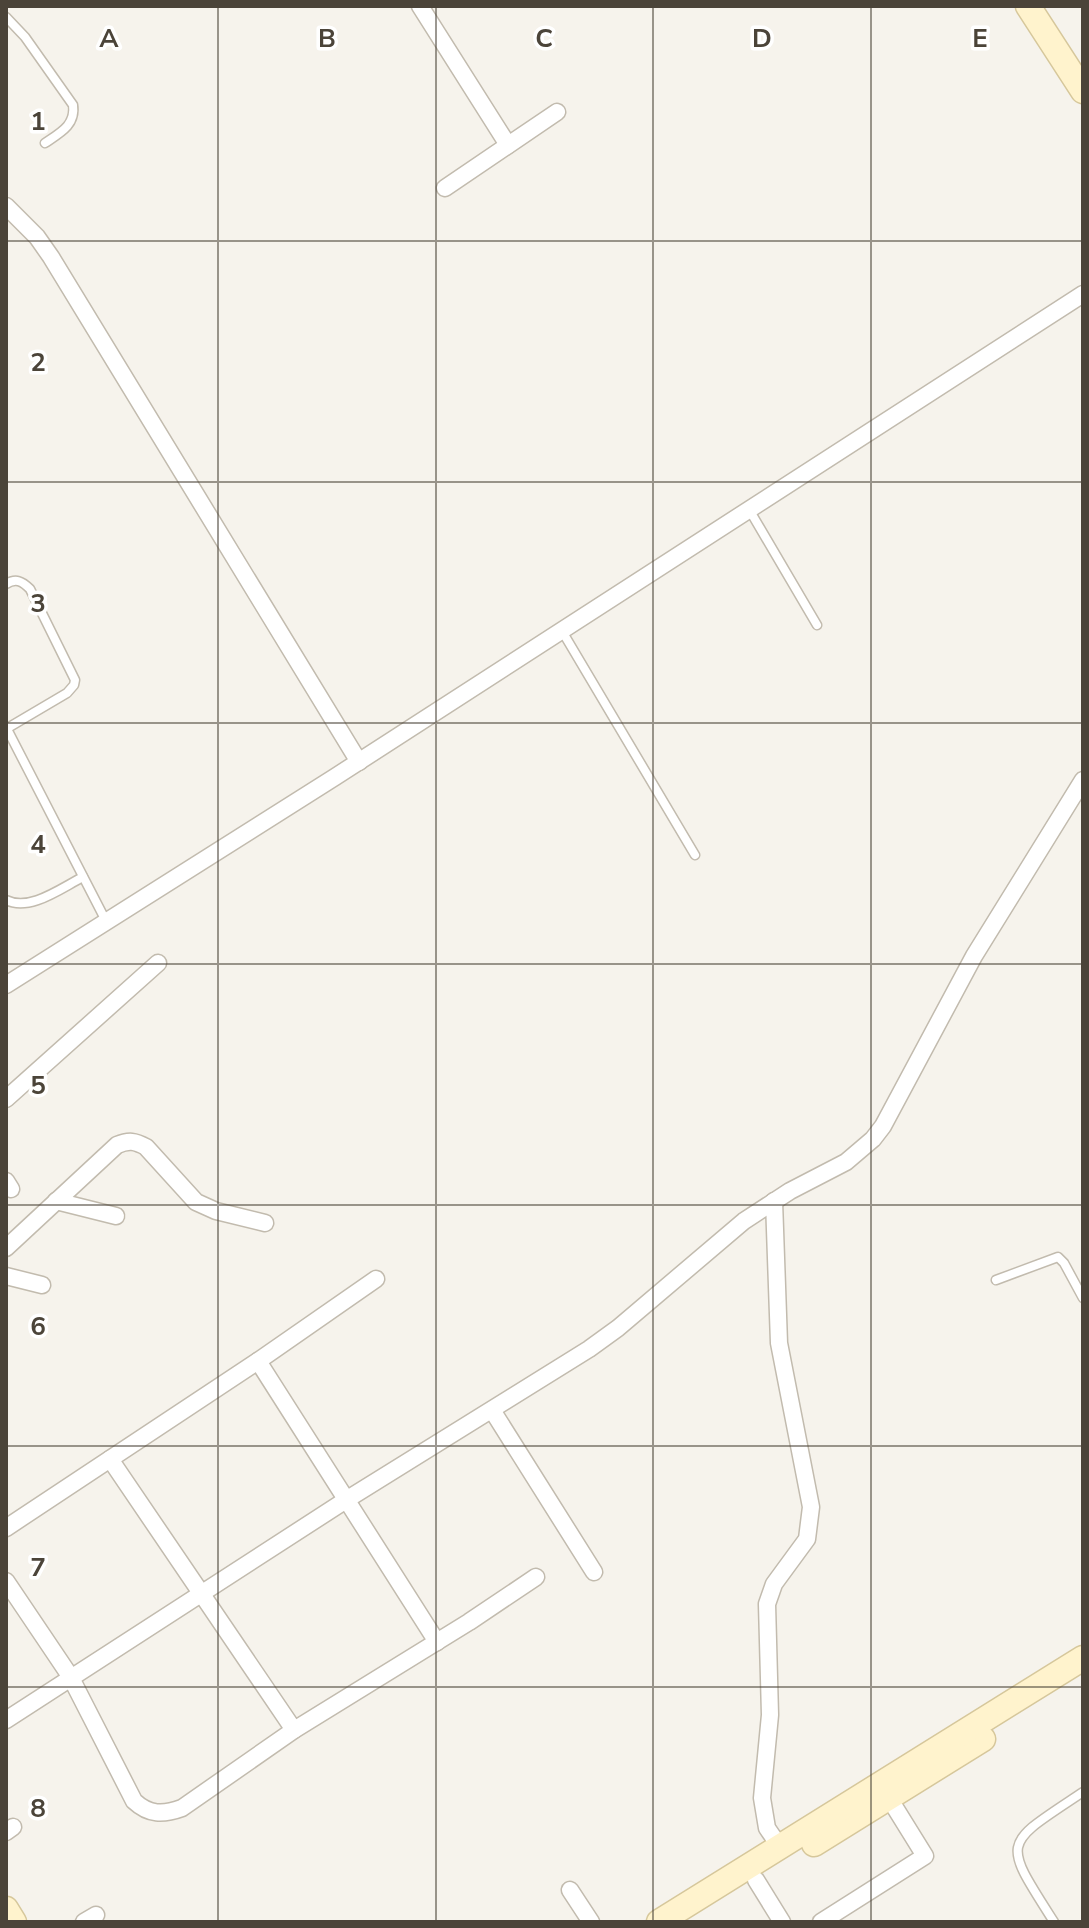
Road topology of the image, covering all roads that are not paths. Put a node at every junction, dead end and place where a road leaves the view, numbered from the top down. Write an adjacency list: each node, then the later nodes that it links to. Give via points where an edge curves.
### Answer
1 (420, 6): 7 (street)
2 (1028, 6): 4 (street)
3 (6, 17): 6 (lane, via 73,105 69,125)
4 (1083, 91)
5 (557, 112): 7 (street)
6 (45, 143)
7 (508, 145): 8 (street)
8 (445, 188)
9 (6, 206): 16 (street, via 51,257)
10 (1083, 294): 11 (street)
11 (750, 511): 13 (lane); 14 (street)
12 (6, 584): 15 (lane, via 16,580 30,589 75,680 67,693)
13 (817, 625)
14 (562, 631): 16 (street); 18 (lane)
15 (6, 728): 19 (lane)
16 (359, 762): 21 (street)
17 (1083, 780): 26 (street, via 974,956 883,1126 846,1162)
18 (695, 855)
19 (83, 877): 20 (lane, via 30,903); 21 (lane)
20 (6, 900)
21 (107, 922): 23 (street)
22 (158, 963): 24 (street)
23 (6, 985)
24 (6, 1099)
25 (56, 1201): 27 (street); 28 (street, via 117,1145 135,1141 196,1202); 29 (street)
26 (774, 1201): 36 (street, via 720,1239 608,1335); 52 (street, via 779,1343 811,1507 807,1539 774,1584 767,1604 770,1715 762,1798 767,1828)
27 (116, 1216)
28 (265, 1223)
29 (6, 1248)
30 (6, 1276): 33 (street)
31 (376, 1279): 35 (street)
32 (996, 1280): 34 (lane, via 1058,1257)
33 (42, 1285)
34 (1083, 1298)
35 (258, 1361): 37 (street); 38 (street)
36 (492, 1410): 38 (street); 40 (street)
37 (110, 1459): 39 (street); 43 (street)
38 (346, 1500): 43 (street); 44 (street)
39 (6, 1528)
40 (594, 1572)
41 (536, 1577): 44 (street)
42 (6, 1581): 47 (street)
43 (201, 1594): 47 (street); 49 (street)
44 (437, 1642): 49 (street)
45 (1083, 1658): 52 (street)
46 (1083, 1675): 51 (street)
47 (70, 1676): 48 (street); 49 (street, via 127,1791 150,1812 182,1808)
48 (6, 1720)
49 (294, 1730)
50 (1083, 1792): 62 (lane, via 1018,1840 1021,1871)
51 (889, 1798): 53 (street); 61 (street, via 925,1856)
52 (780, 1847): 58 (street)
53 (756, 1880): 59 (street); 60 (street)
54 (570, 1890): 57 (street)
55 (6, 1909): 56 (street)
56 (14, 1922)
57 (591, 1922)
58 (659, 1922)
59 (689, 1922)
60 (782, 1922)
61 (821, 1922)
62 (1054, 1922)

